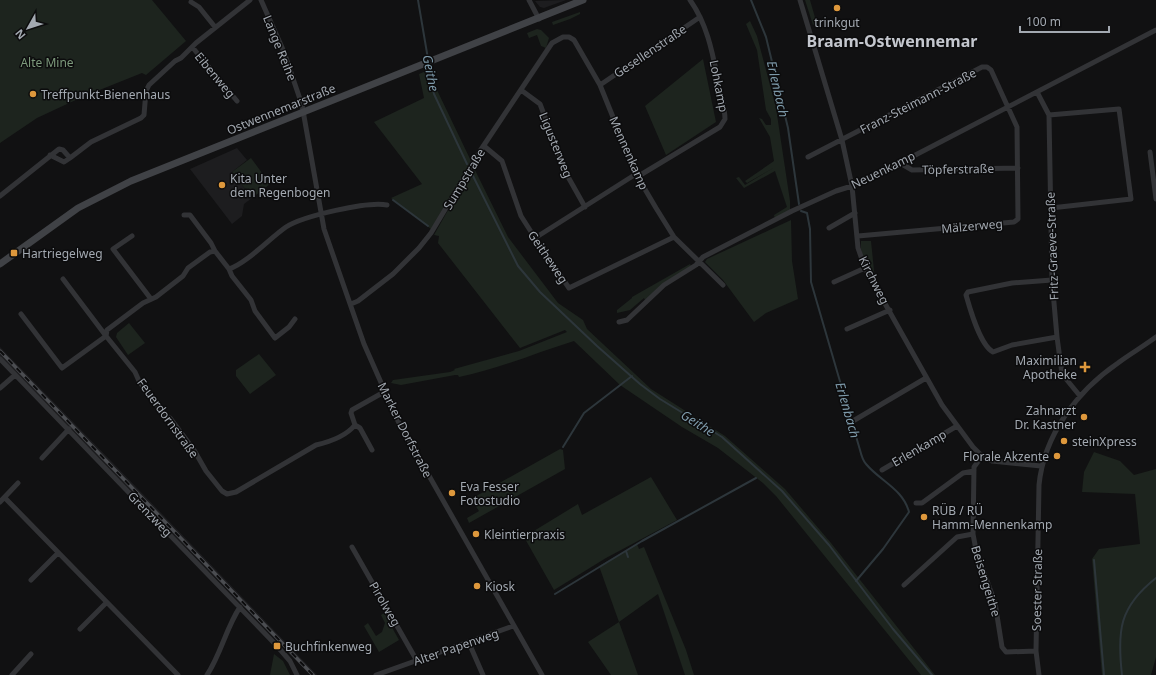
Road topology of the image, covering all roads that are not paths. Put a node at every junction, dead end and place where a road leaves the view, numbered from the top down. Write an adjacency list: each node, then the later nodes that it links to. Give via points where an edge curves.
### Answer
1 (250, 0): 10 (street)
2 (261, 0): 19 (street, Lange Reihe, via 284,52)
3 (529, 0): 9 (street)
4 (583, 0): 9 (street, Ostwennemarstraße)
5 (690, 0): 8 (street, Lohkamp)
6 (800, 0): 21 (street, Kirchweg)
7 (191, 2): 10 (street, via 199,7)
8 (700, 17): 14 (street, Gesellenstraße); 29 (street, Lohkamp, via 715,64 725,113 724,123)
9 (539, 19): 19 (street, Ostwennemarstraße)
10 (215, 27): 13 (street)
11 (1156, 30): 16 (street, Neuenkamp)
12 (560, 37): 14 (street, Mennenkamp, via 574,40); 15 (street, Sumpstraße, via 552,43)
13 (193, 48): 17 (street, Eibenweg); 26 (street, via 147,87 144,115 141,118 91,142)
14 (600, 85): 29 (street, Mennenkamp)
15 (521, 90): 22 (street, Sumpstraße); 34 (street, Ligusterweg, via 540,104 567,175)
16 (1037, 92): 18 (street, Neuenkamp); 20 (street, Fritz-Graeve-Straße)
17 (237, 101)
18 (1008, 106): 21 (street, Franz-Steimann-Straße, via 991,70 985,67); 27 (street, Neuenkamp); 28 (street, Mälzerweg, via 1017,127)
19 (304, 115): 38 (street, Marker Dorfstraße); 46 (street, Ostwennemarstraße, via 140,177 100,195 45,230)
20 (1049, 115): 35 (street, Fritz-Graeve-Straße); 35 (street, via 1119,109 1131,198)
21 (842, 140): 25 (street, Franz-Steimann-Straße); 30 (street, Kirchweg)
22 (484, 146): 43 (street, Geitheweg, via 502,161 521,216); 54 (street, Sumpstraße, via 433,231 419,248 386,279)
23 (1150, 152): 32 (street)
24 (50, 156): 26 (street, via 64,162); 26 (street, via 61,148); 31 (street)
25 (808, 157)
26 (70, 158)
27 (900, 163): 28 (street, Töpferstraße, via 912,170); 30 (street, Neuenkamp)
28 (1018, 168): 41 (street, Mälzerweg, via 1019,217 1016,221)
29 (637, 176): 34 (street, Lohkamp); 42 (street, Mennenkamp)
30 (852, 186): 36 (street, Kirchweg); 45 (street, Neuenkamp, via 792,211)
31 (0, 196)
32 (1156, 199)
33 (387, 205): 38 (street, via 378,203 355,206)
34 (585, 207): 43 (street, Lohkamp)
35 (1051, 208): 50 (street, Fritz-Graeve-Straße)
36 (855, 213): 39 (street); 41 (street, Kirchweg)
37 (184, 215): 44 (street, via 190,215)
38 (320, 215): 48 (street, via 287,227); 54 (street, Marker Dorfstraße)
39 (829, 228)
40 (132, 236): 53 (street, via 113,249)
41 (858, 236): 47 (street, Kirchweg, via 858,248)
42 (674, 237): 43 (street, Geitheweg, via 569,288); 45 (street, Mennenkamp)
43 (535, 238)
44 (215, 251): 48 (street); 53 (street, via 188,268 183,276)
45 (698, 261): 52 (street, Mennenkamp); 58 (street, Neuenkamp, via 696,265 664,285 627,320)
46 (0, 264)
47 (865, 268): 51 (street); 55 (street, Kirchweg)
48 (229, 269): 57 (street, via 275,338)
49 (63, 278): 60 (street)
50 (1052, 280): 61 (street, Fritz-Graeve-Straße); 61 (street, via 996,286 968,292 966,295 983,340 993,352 1020,343)
51 (834, 282)
52 (723, 286)
53 (152, 299): 60 (street, via 107,330)
54 (351, 304): 67 (street, Marker Dorfstraße)
55 (890, 310): 59 (street); 65 (street, Kirchweg)
56 (21, 314): 60 (street, via 62,368)
57 (295, 319)
58 (619, 322)
59 (847, 329)
60 (106, 336): 70 (street, Feuerdornstraße, via 165,416 170,418 194,450 210,476 227,494 236,492 316,445 329,442)
61 (1057, 337): 68 (street, Fritz-Graeve-Straße, via 1062,374)
62 (1156, 337): 68 (street, Soester Straße, via 1110,368)
63 (0, 359): 64 (street, Grenzweg)
64 (15, 374): 66 (street); 72 (street, Grenzweg)
65 (926, 378): 69 (street); 71 (street, Kirchweg)
66 (0, 388)
67 (384, 392): 70 (street, via 352,410); 90 (street, Marker Dorfstraße)
68 (1080, 396): 76 (street, Soester Straße, via 1055,432)
69 (853, 421)
70 (354, 425): 73 (street, via 360,428)
71 (957, 426): 74 (street, Kirchweg); 77 (street, Erlenkamp)
72 (69, 429): 75 (street); 89 (street, Grenzweg)
73 (372, 450)
74 (982, 456): 76 (street, via 992,461); 78 (street, Beisengeithe)
75 (42, 458)
76 (1041, 466): 93 (street, Soester Straße)
77 (882, 470)
78 (974, 471): 82 (street, via 963,473 922,503); 83 (street, Beisengeithe)
79 (18, 483): 80 (street)
80 (5, 498): 81 (street); 85 (street)
81 (0, 502)
82 (916, 503)
83 (973, 534): 87 (street, via 957,537); 93 (street, Beisengeithe, via 976,550 995,603 1003,650)
84 (352, 547): 95 (street, Pirolweg)
85 (58, 553): 86 (street); 88 (street)
86 (31, 580)
87 (904, 585)
88 (106, 602): 91 (street); 98 (street)
89 (240, 607): 96 (street, Grenzweg, via 283,652); 99 (street)
90 (513, 626): 92 (street, Alter Papenweg); 102 (street, Marker Dorfstraße)
91 (80, 629)
92 (469, 643): 95 (street, Alter Papenweg); 101 (street)
93 (1036, 652): 103 (street, Soester Straße)
94 (32, 654): 97 (street)
95 (417, 661): 100 (street, Alter Papenweg)
96 (296, 674)
97 (12, 675)
98 (178, 675)
99 (207, 675)
100 (376, 675)
101 (483, 675)
102 (542, 675)
103 (1039, 675)

